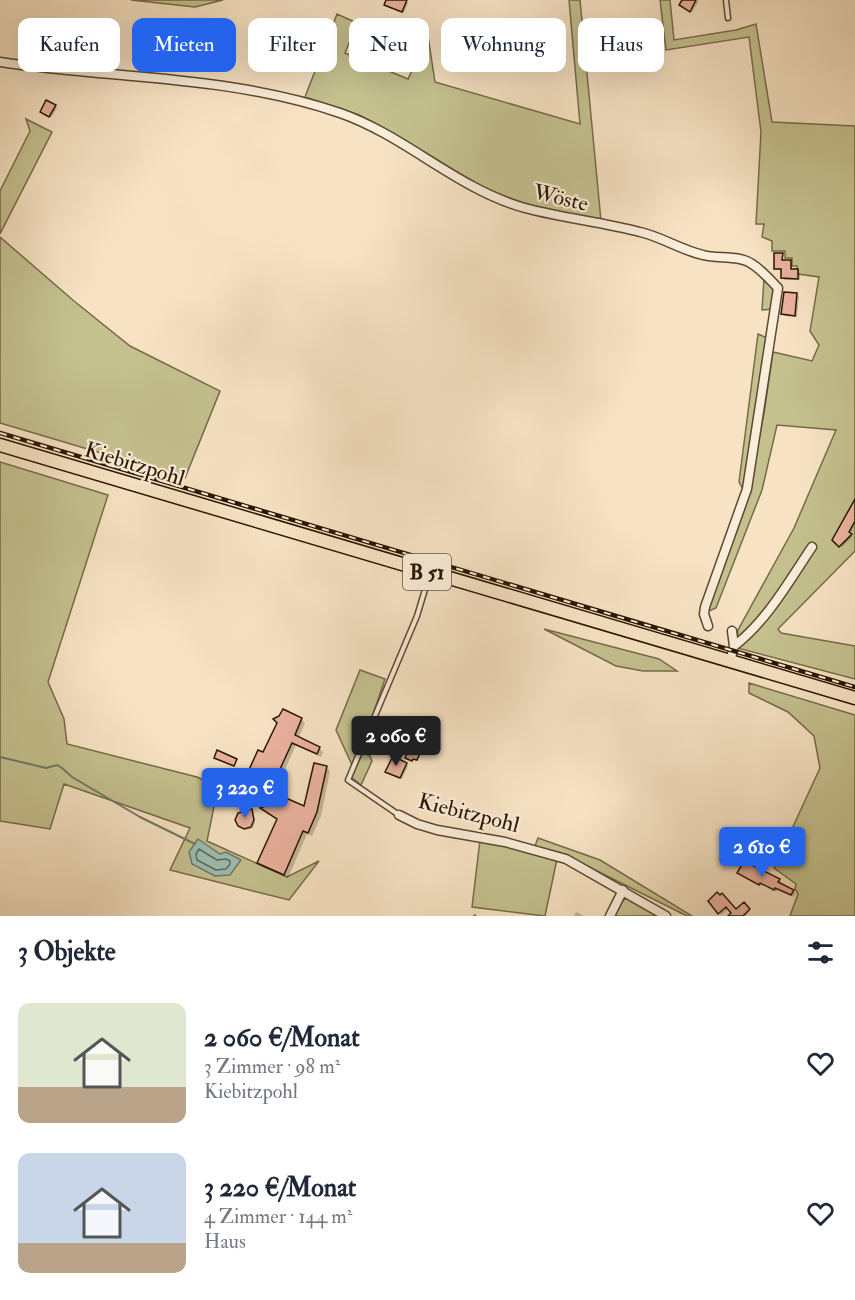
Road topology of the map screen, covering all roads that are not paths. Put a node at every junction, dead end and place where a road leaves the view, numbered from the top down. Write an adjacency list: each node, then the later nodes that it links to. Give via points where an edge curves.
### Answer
1 (726, 0): 2 (lane)
2 (728, 18)
3 (0, 62): 7 (street, Wöste, via 206,82 292,99 362,121 507,202 648,234 707,256 753,264 778,288 747,489 705,607)
4 (0, 445): 6 (main road, Kiebitzpohl / B 51)
5 (812, 547): 9 (street, via 749,634)
6 (430, 573): 10 (main road, Kiebitzpohl / B 51); 12 (lane, Kiebitzpohl, via 417,616 348,780)
7 (708, 626)
8 (732, 631): 9 (street)
9 (734, 646): 10 (street)
10 (730, 665): 11 (main road, Kiebitzpohl / B 51)
11 (855, 698)
12 (399, 815): 13 (street, Kiebitzpohl, via 437,830 505,842 566,859)
13 (623, 890): 14 (street); 15 (street, Kiebitzpohl)
14 (610, 916)
15 (666, 916)

